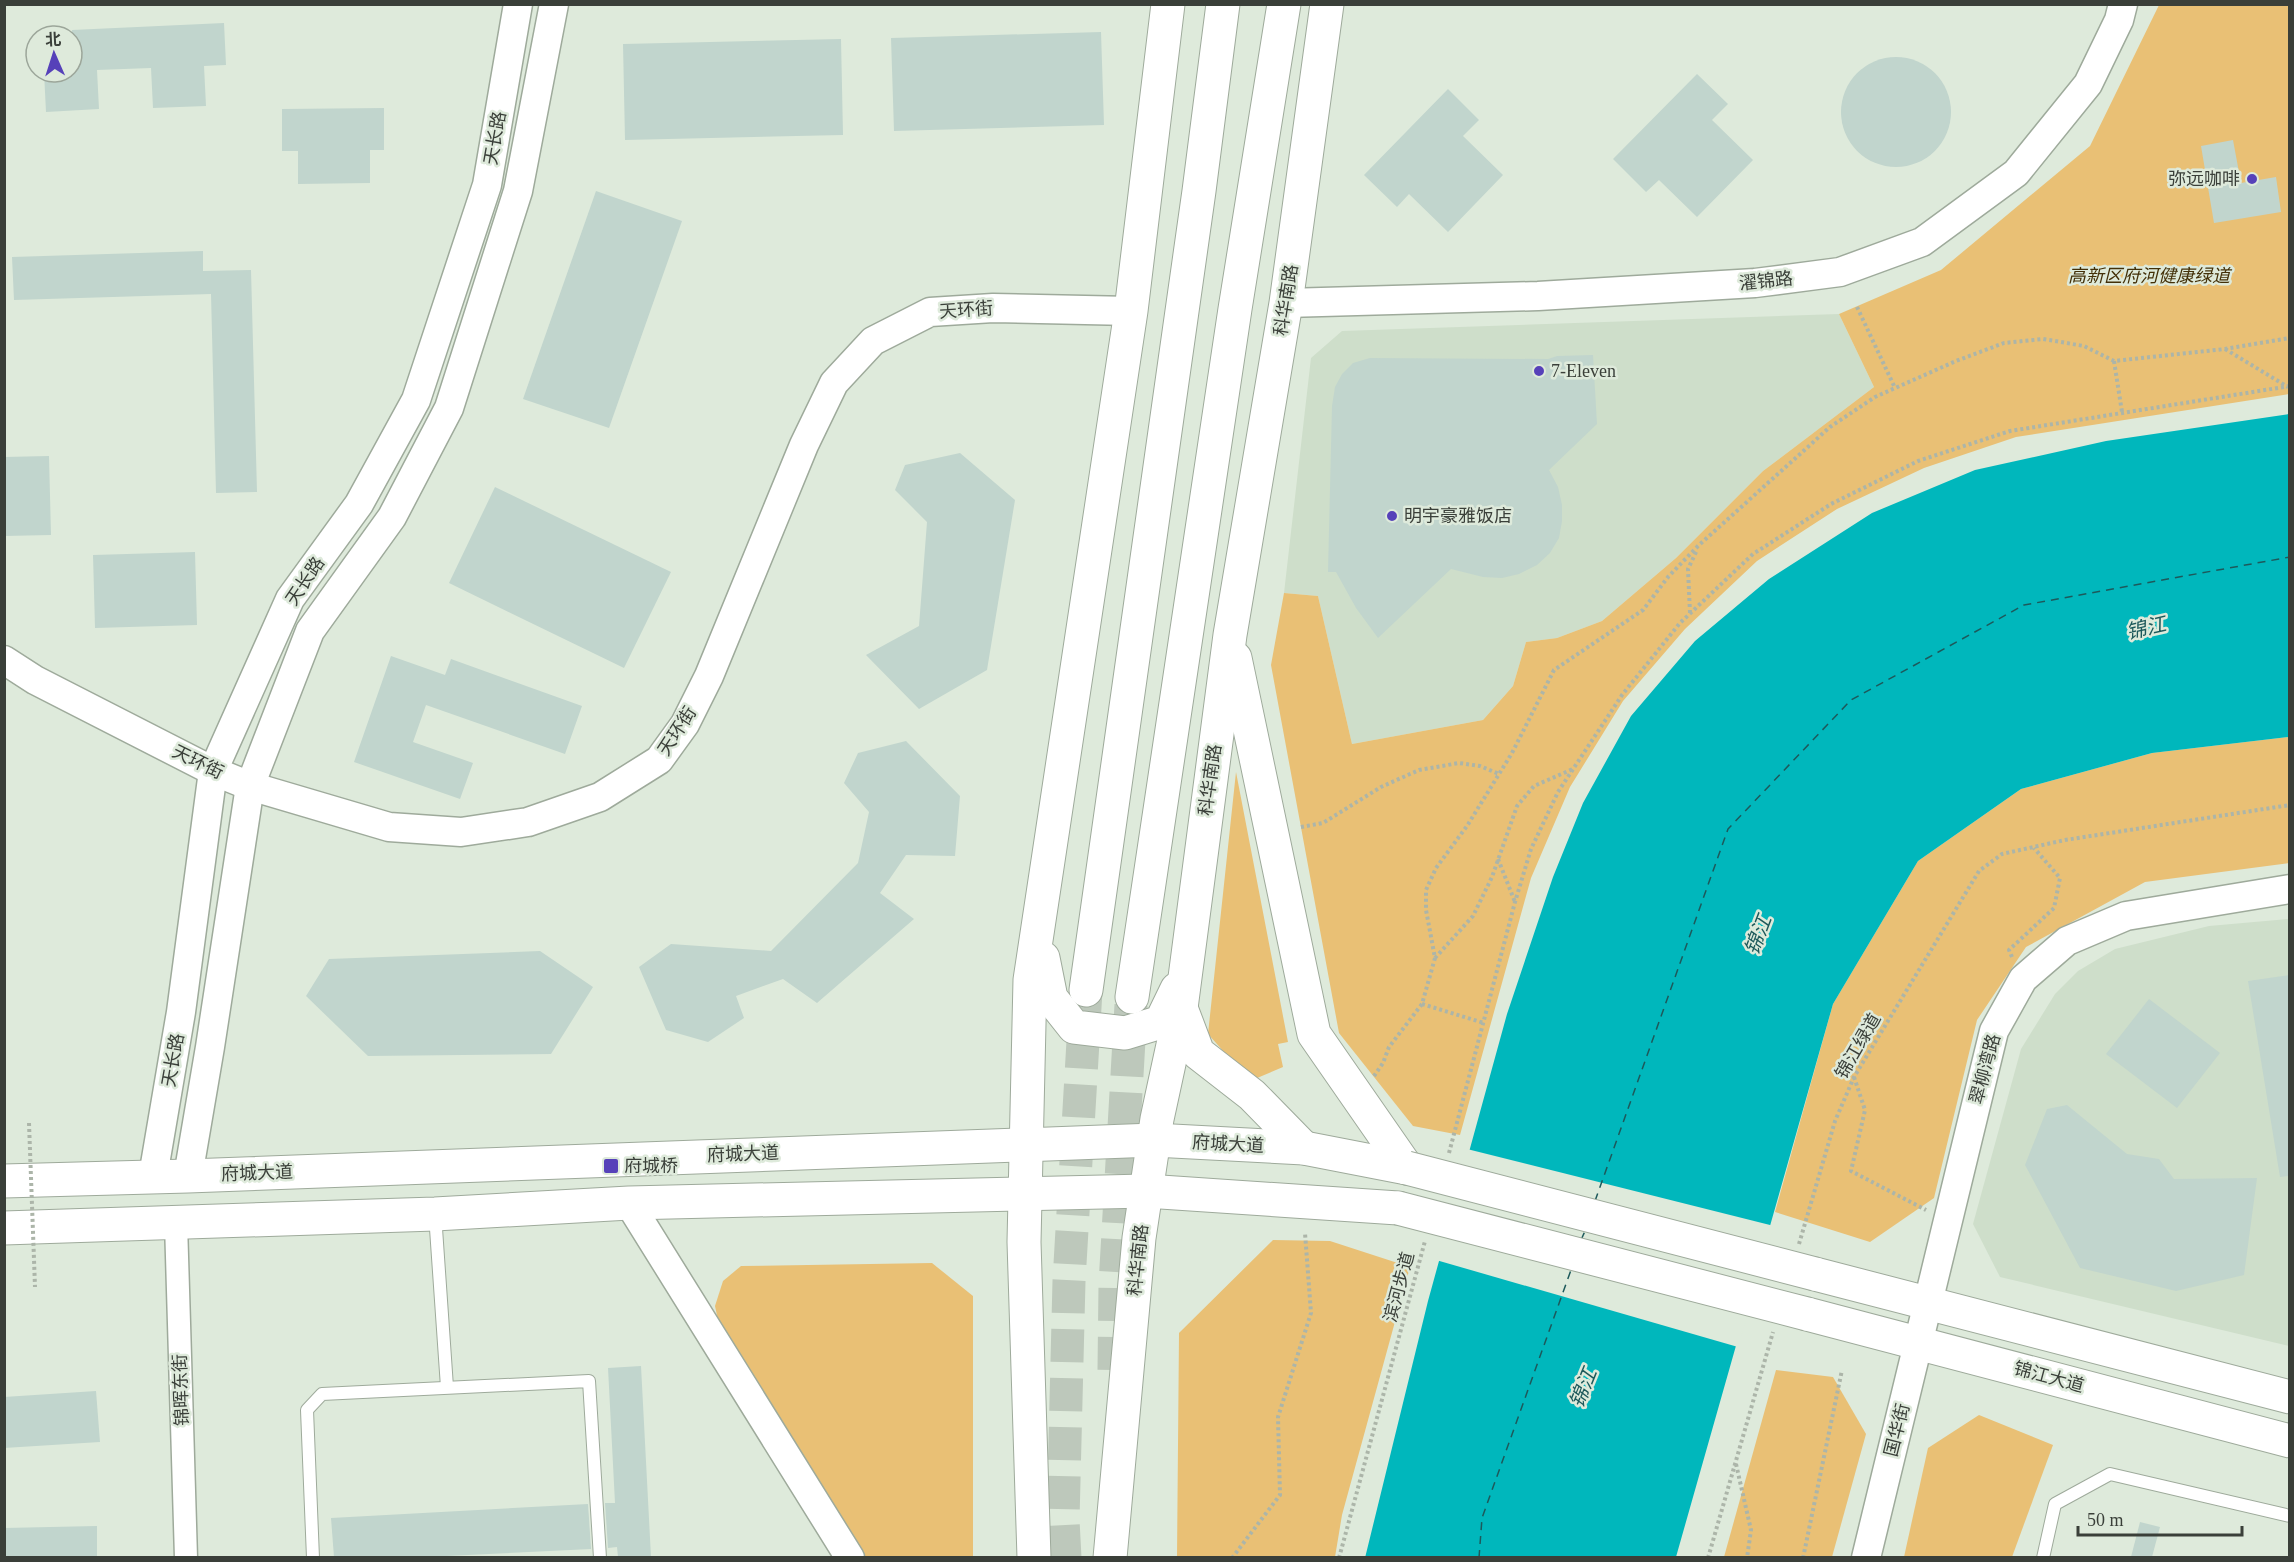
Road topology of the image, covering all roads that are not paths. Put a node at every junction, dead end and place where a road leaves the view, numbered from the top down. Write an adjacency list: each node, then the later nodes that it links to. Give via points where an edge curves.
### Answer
1 (518, 4): 12 (street, 天长路, via 486,184 416,400 359,504 290,599)
2 (554, 4): 13 (street, 天长路, via 518,191 449,408 392,517 310,631)
3 (1168, 4): 9 (main road)
4 (1223, 4): 17 (main road)
5 (1284, 4): 18 (main road)
6 (2123, 4): 8 (street, 濯锦路, via 2088,84 2016,173 1922,242 1840,272 1755,283 1549,295)
7 (1324, 12): 8 (main road, 科华南路)
8 (1286, 303): 10 (main road, 科华南路)
9 (1131, 311): 13 (street, 天环街, via 993,308 930,312 873,341 834,382 685,724 659,760 600,797 528,822 461,832 389,827); 15 (main road)
10 (1230, 635): 16 (main road, 科华南路); 23 (main road, via 1314,1034)
11 (4, 660): 12 (street, 天环街, via 35,680)
12 (213, 771): 13 (street, 天环街); 24 (street, 天长路, via 181,1012)
13 (250, 786): 25 (street, 天长路)
14 (2289, 889): 33 (street, 翠柳湾路, via 2126,916 2067,941 2023,979 1994,1030)
15 (1037, 933): 16 (main road, via 1051,998 1074,1027 1125,1033 1161,1022); 21 (main road, via 1030,980)
16 (1185, 972): 19 (main road, 科华南路)
17 (1086, 990)
18 (1132, 997)
19 (1181, 1008): 20 (main road, 科华南路); 22 (main road, via 1198,1053 1252,1095)
20 (1154, 1140): 21 (main road, 府城大道); 22 (main road, 府城大道); 27 (main road, 科华南路)
21 (1026, 1143): 25 (main road, 府城大道); 28 (main road)
22 (1304, 1148): 23 (main road, 府城大道)
23 (1407, 1168): 33 (main road, 府城大道, bridge)
24 (153, 1176): 25 (main road, 府城大道); 26 (main road, 府城大道)
25 (188, 1176)
26 (4, 1181)
27 (1146, 1191): 28 (main road); 34 (main road, 锦江大道, bridge, via 1398,1208); 44 (main road, 科华南路)
28 (1025, 1195): 29 (main road); 43 (main road)
29 (629, 1203): 30 (main road); 42 (street)
30 (435, 1214): 31 (main road); 35 (lane)
31 (176, 1224): 32 (main road); 39 (street, 锦晖东街)
32 (4, 1228)
33 (1928, 1303): 34 (street, 国华街); 36 (main road)
34 (1918, 1342): 37 (main road, 锦江大道); 45 (street, 国华街)
35 (447, 1387): 40 (lane, via 322,1394 307,1410); 41 (lane, via 589,1381)
36 (2289, 1397)
37 (2289, 1441)
38 (2289, 1516): 46 (lane, via 2110,1474 2055,1504)
39 (186, 1557)
40 (313, 1557)
41 (600, 1557)
42 (850, 1557)
43 (1034, 1557)
44 (1110, 1557)
45 (1866, 1557)
46 (2043, 1557)

